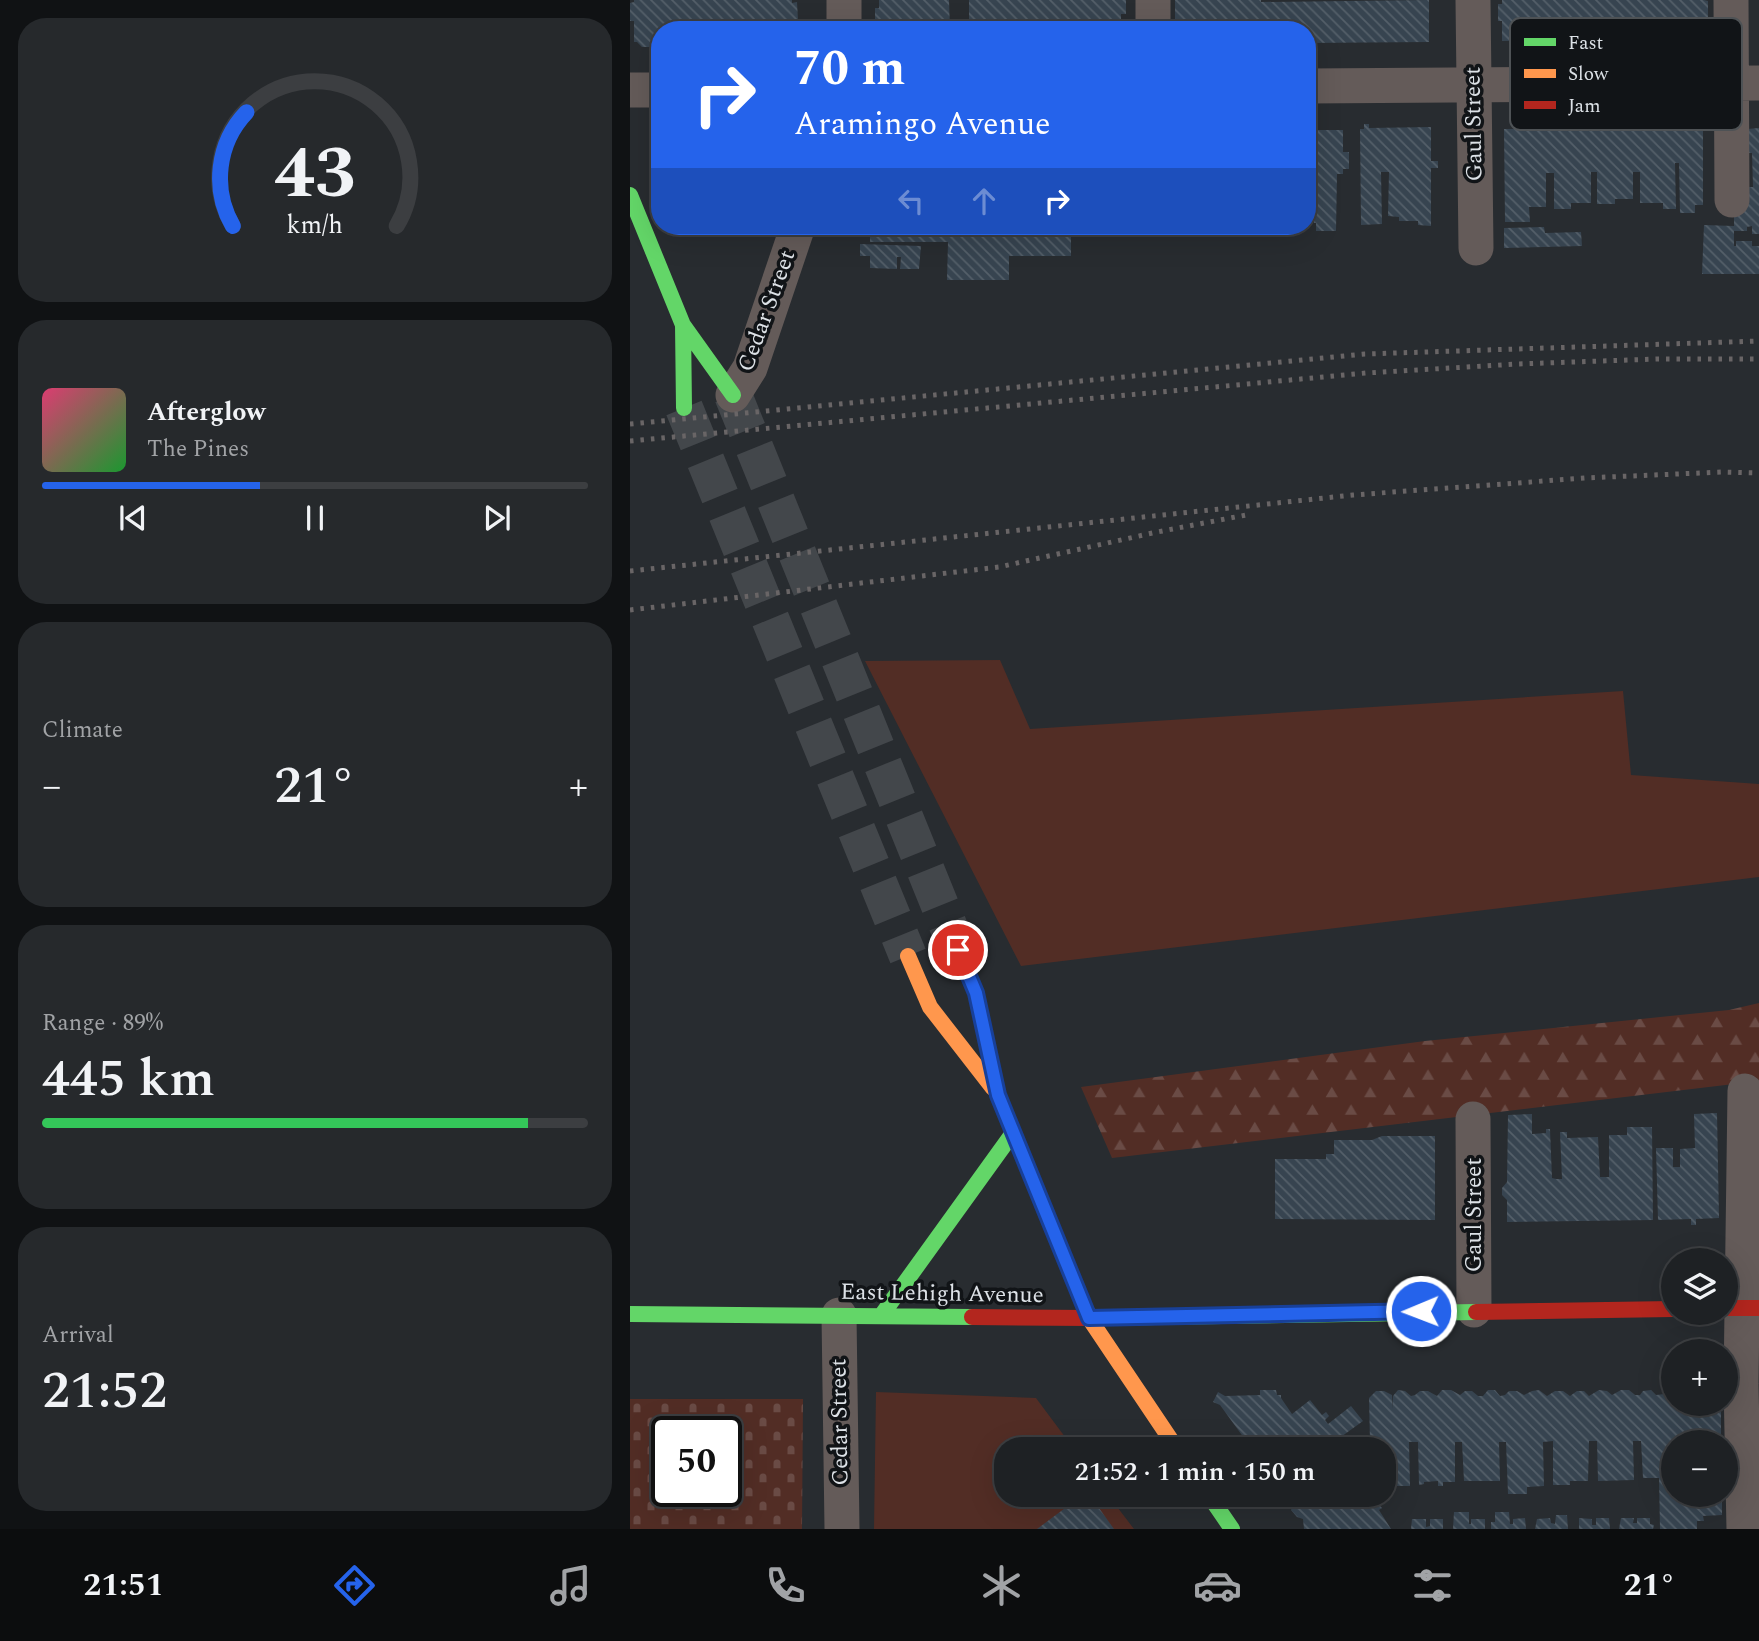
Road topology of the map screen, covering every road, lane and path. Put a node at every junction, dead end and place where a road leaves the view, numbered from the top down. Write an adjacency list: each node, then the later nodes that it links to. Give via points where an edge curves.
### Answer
1 (844, 0): 6 (street)
2 (1153, 0): 7 (street)
3 (1473, 0): 11 (street, Gaul Street)
4 (1731, 0): 5 (street)
5 (1734, 18)
6 (844, 21)
7 (1153, 21)
8 (1742, 65): 9 (street)
9 (1745, 83): 15 (street)
10 (1316, 86): 11 (street)
11 (1473, 86): 12 (street); 20 (street, Gaul Street)
12 (1510, 86)
13 (630, 90): 14 (street)
14 (651, 90)
15 (1742, 110)
16 (1740, 130): 18 (street)
17 (630, 195): 21 (main road)
18 (1732, 200)
19 (795, 235): 22 (street, Cedar Street, via 750,368)
20 (1476, 248)
21 (684, 325): 22 (main road); 23 (main road)
22 (733, 395)
23 (684, 408)
24 (958, 950): 27 (main road, via 976,993)
25 (908, 956): 27 (main road, via 930,1007)
26 (1745, 1091): 30 (street)
27 (998, 1095): 29 (main road)
28 (1473, 1119): 32 (street, Gaul Street)
29 (1013, 1133): 35 (main road); 36 (main road)
30 (1743, 1308): 41 (street)
31 (1661, 1309): 32 (main road, East Lehigh Avenue)
32 (1474, 1310): 36 (main road, East Lehigh Avenue)
33 (630, 1314): 34 (main road, East Lehigh Avenue)
34 (839, 1315): 35 (main road, East Lehigh Avenue); 39 (street, Cedar Street)
35 (881, 1316): 36 (main road, East Lehigh Avenue)
36 (1089, 1318): 37 (main road)
37 (1169, 1437)
38 (1217, 1507): 40 (main road)
39 (842, 1529)
40 (1232, 1529)
41 (1744, 1529)

